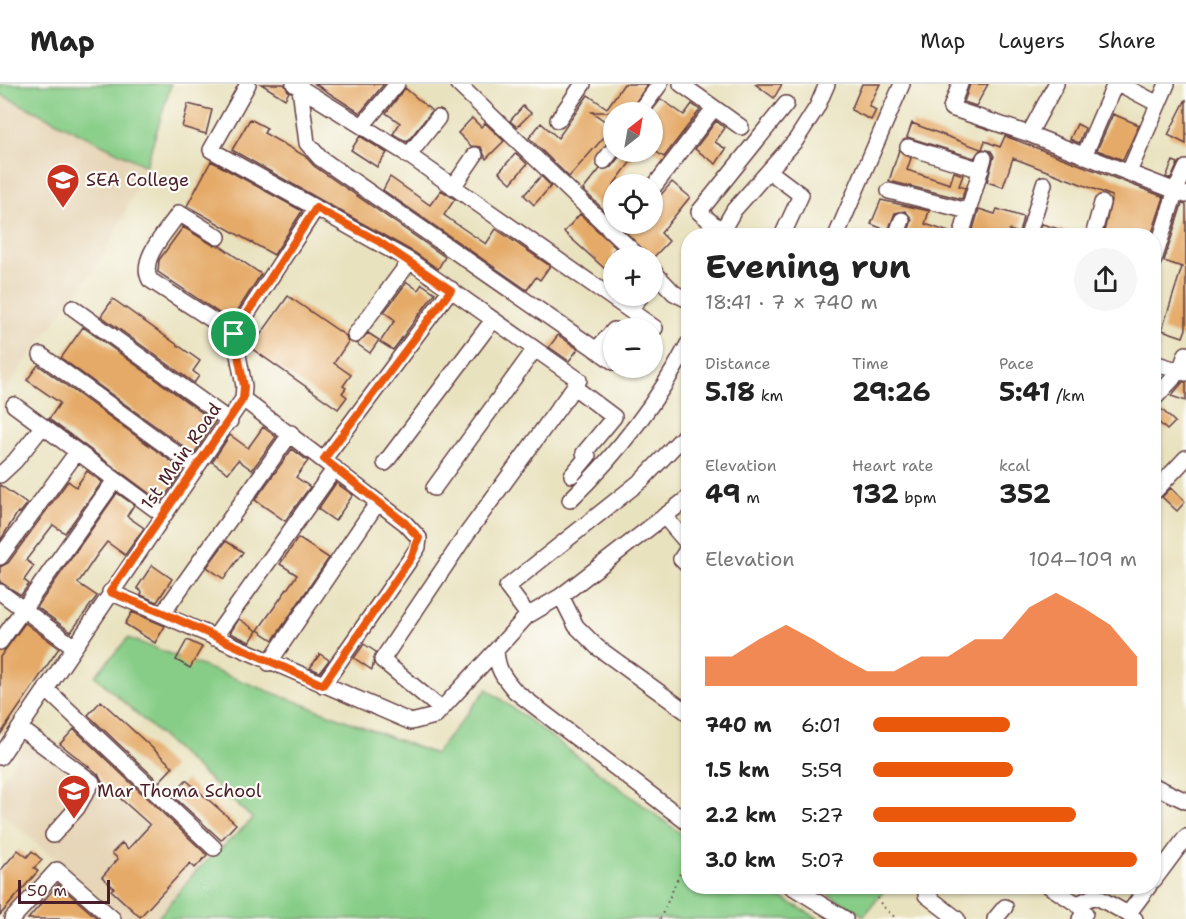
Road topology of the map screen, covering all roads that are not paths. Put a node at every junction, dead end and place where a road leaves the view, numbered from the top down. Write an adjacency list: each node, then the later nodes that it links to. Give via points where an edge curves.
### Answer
1 (248, 84): 36 (street, via 211,150)
2 (397, 84): 20 (street)
3 (458, 84): 49 (street)
4 (583, 84): 19 (street)
5 (660, 84): 14 (street)
6 (681, 84): 17 (street)
7 (827, 84): 28 (street, via 796,140)
8 (902, 84): 42 (street)
9 (960, 84): 22 (street, via 951,108)
10 (1056, 84): 22 (street)
11 (1117, 84): 16 (street); 26 (street)
12 (1167, 84): 16 (street)
13 (297, 86): 20 (street); 64 (street, via 307,143 320,158)
14 (646, 102)
15 (786, 104): 39 (street, via 699,212)
16 (1158, 104): 29 (street)
17 (714, 108): 21 (street); 30 (street)
18 (438, 118): 25 (street)
19 (558, 120)
20 (362, 126): 25 (street)
21 (741, 127)
22 (1029, 134): 26 (street)
23 (908, 147): 37 (street, via 983,164)
24 (475, 154): 32 (street)
25 (408, 156): 32 (street)
26 (1084, 156): 29 (street)
27 (1186, 168): 34 (street)
28 (769, 171): 40 (street); 41 (street, via 801,195)
29 (1129, 172): 34 (street)
30 (663, 175)
31 (1044, 183): 45 (street)
32 (453, 187): 56 (street)
33 (890, 191): 37 (street)
34 (1181, 192): 48 (street)
35 (1102, 203): 46 (street)
36 (316, 208): 50 (street); 60 (street)
37 (968, 211): 44 (street)
38 (902, 220): 43 (street)
39 (715, 228)
40 (723, 228)
41 (786, 228)
42 (839, 228)
43 (899, 228)
44 (963, 228)
45 (1030, 228)
46 (1095, 228)
47 (218, 237): 60 (street, via 179,213 147,262 146,273 150,280)
48 (1161, 242)
49 (628, 246)
50 (410, 261): 52 (street); 61 (street)
51 (663, 284): 53 (street)
52 (451, 290): 59 (street); 82 (street)
53 (681, 296)
54 (635, 306): 56 (street)
55 (73, 308): 75 (street)
56 (631, 312): 57 (street); 58 (street)
57 (627, 318)
58 (640, 318)
59 (493, 320): 63 (street); 81 (street)
60 (234, 334): 73 (street, 1st Main Road)
61 (355, 335)
62 (603, 342): 64 (street)
63 (535, 349): 71 (street, via 579,380); 88 (street)
64 (596, 350): 67 (street)
65 (1186, 354): 70 (street)
66 (41, 355): 83 (street)
67 (603, 355)
68 (681, 356): 89 (street, via 638,427)
69 (1161, 365): 70 (street)
70 (1183, 372): 72 (street)
71 (574, 387): 85 (street, via 614,417 584,453 588,456); 110 (street, via 466,535 382,660)
72 (1161, 392)
73 (243, 399): 75 (street, 1st Main Road); 77 (street)
74 (14, 405): 76 (street)
75 (230, 421): 83 (street, 1st Main Road)
76 (43, 426): 79 (street); 84 (street)
77 (291, 433): 82 (street); 100 (street)
78 (681, 439): 101 (street, via 642,480 507,587)
79 (77, 452): 86 (street); 95 (street)
80 (1186, 458): 87 (street)
81 (385, 463)
82 (329, 464): 90 (street); 102 (street)
83 (195, 467): 92 (street, 1st Main Road)
84 (0, 475)
85 (572, 475)
86 (115, 480): 92 (street); 99 (street)
87 (1161, 485)
88 (434, 488)
89 (570, 500)
90 (378, 502): 106 (street); 107 (street, via 414,531 419,538 418,547)
91 (681, 503): 93 (street)
92 (163, 515): 97 (street, 1st Main Road)
93 (664, 516): 94 (street); 98 (street)
94 (681, 537)
95 (0, 557)
96 (0, 592): 99 (street)
97 (110, 592): 100 (street); 104 (street, 1st Main Road)
98 (561, 596): 101 (street); 109 (street, via 576,626 597,647)
99 (23, 610): 103 (street); 104 (street)
100 (163, 613): 102 (street)
101 (528, 615): 105 (street)
102 (214, 638): 106 (street)
103 (0, 642)
104 (73, 646): 108 (street, 1st Main Road)
105 (496, 650): 110 (street); 115 (street, via 497,666 515,691)
106 (269, 663): 107 (street)
107 (323, 685): 110 (street, via 411,722 435,716)
108 (46, 689): 111 (street, 1st Main Road); 118 (street)
109 (681, 708)
110 (441, 709)
111 (20, 728): 112 (street, 1st Main Road); 116 (street, via 92,782 77,808)
112 (0, 758)
113 (1161, 789): 114 (street)
114 (1186, 801)
115 (681, 818)
116 (53, 835)
117 (1186, 837): 119 (street)
118 (214, 848)
119 (1161, 871)
120 (804, 894): 129 (street)
121 (926, 894): 130 (street)
122 (1062, 894): 124 (street)
123 (1144, 894): 126 (street)
124 (1076, 902): 126 (street, via 1095,896)
125 (1005, 907): 131 (street)
126 (1131, 917)
127 (12, 919): 128 (street, via 57,870)
128 (113, 919)
129 (845, 919)
130 (957, 919)
131 (995, 919)

